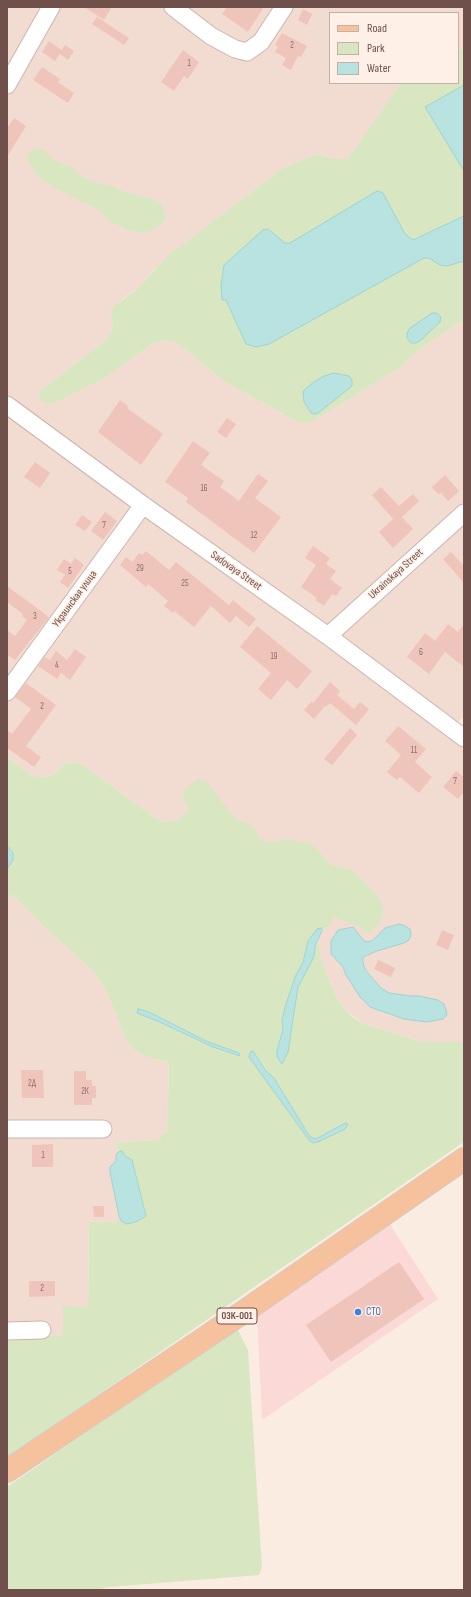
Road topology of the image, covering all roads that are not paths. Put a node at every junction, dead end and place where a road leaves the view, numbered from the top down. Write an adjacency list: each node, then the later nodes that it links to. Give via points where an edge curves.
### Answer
1 (51, 7): 4 (street)
2 (173, 7): 3 (street, via 191,22 235,49 247,52 261,42)
3 (284, 7)
4 (7, 84)
5 (7, 405): 6 (street, Sadovaya Street)
6 (143, 505): 8 (street, Sadovaya Street); 9 (street, Украинская улица)
7 (464, 513): 8 (street, Ukrainskaya Street)
8 (328, 636): 10 (street, Sadovaya Street)
9 (7, 692)
10 (464, 738)
11 (7, 1129): 12 (street)
12 (104, 1129)
13 (464, 1159): 16 (main road, 03К-001, via 242,1313)
14 (7, 1330): 15 (street)
15 (42, 1330)
16 (7, 1471)

